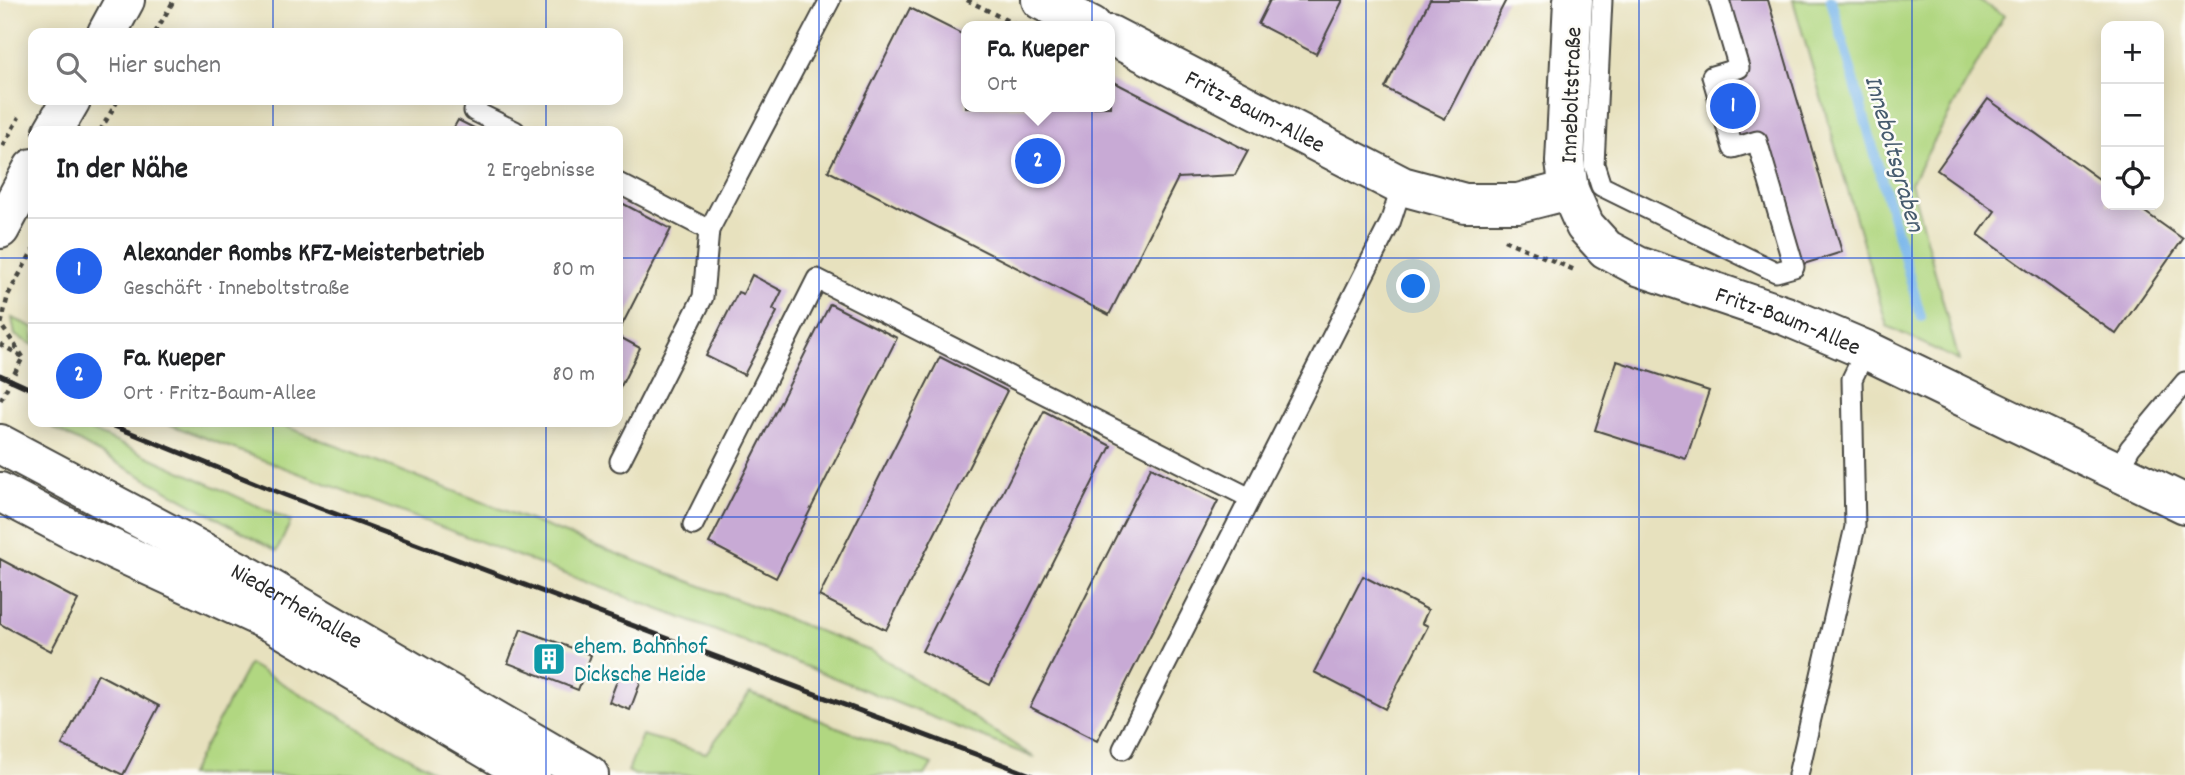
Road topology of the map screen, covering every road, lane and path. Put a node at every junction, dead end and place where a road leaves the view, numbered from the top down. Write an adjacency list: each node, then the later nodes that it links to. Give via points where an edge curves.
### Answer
1 (125, 0): 11 (street)
2 (174, 0): 12 (path)
3 (830, 0): 27 (lane)
4 (967, 0): 9 (path)
5 (1041, 0): 10 (street)
6 (1573, 0): 25 (street, Inneboltstraße, via 1565,162)
7 (1602, 0): 8 (lane, via 1594,164 1601,186 1776,272 1794,267 1757,141 1733,148 1712,76 1738,68)
8 (1719, 0)
9 (1008, 21)
10 (1082, 21)
11 (110, 28)
12 (158, 28)
13 (1115, 38): 24 (street, Fritz-Baum-Allee)
14 (63, 105): 17 (street)
15 (115, 105): 18 (path)
16 (474, 111): 19 (lane)
17 (39, 120)
18 (103, 126)
19 (505, 126)
20 (28, 129): 21 (path)
21 (0, 152)
22 (28, 177): 26 (street)
23 (623, 186): 27 (lane)
24 (1402, 186): 25 (street, Fritz-Baum-Allee, via 1465,203 1518,203); 37 (lane, via 1390,223)
25 (1569, 190): 30 (street, Fritz-Baum-Allee, via 1585,226 1606,249 1638,266 1786,316)
26 (0, 229)
27 (709, 230): 35 (lane, via 703,297)
28 (28, 259): 31 (path, via 8,295 1,325)
29 (0, 344): 31 (path)
30 (1866, 350): 36 (street, Fritz-Baum-Allee); 44 (lane, via 1852,379 1855,527)
31 (23, 357): 33 (path)
32 (2185, 383): 36 (lane, via 2130,448)
33 (0, 401)
34 (0, 444): 43 (street, Niederrheinallee, via 248,576)
35 (620, 461)
36 (2117, 472): 39 (street, Fritz-Baum-Allee)
37 (1254, 489): 40 (lane, via 817,279); 41 (lane)
38 (0, 492): 42 (street, Niederrheinallee, via 275,624)
39 (2185, 504)
40 (693, 525)
41 (1123, 749)
42 (531, 775)
43 (589, 775)
44 (1798, 775)

